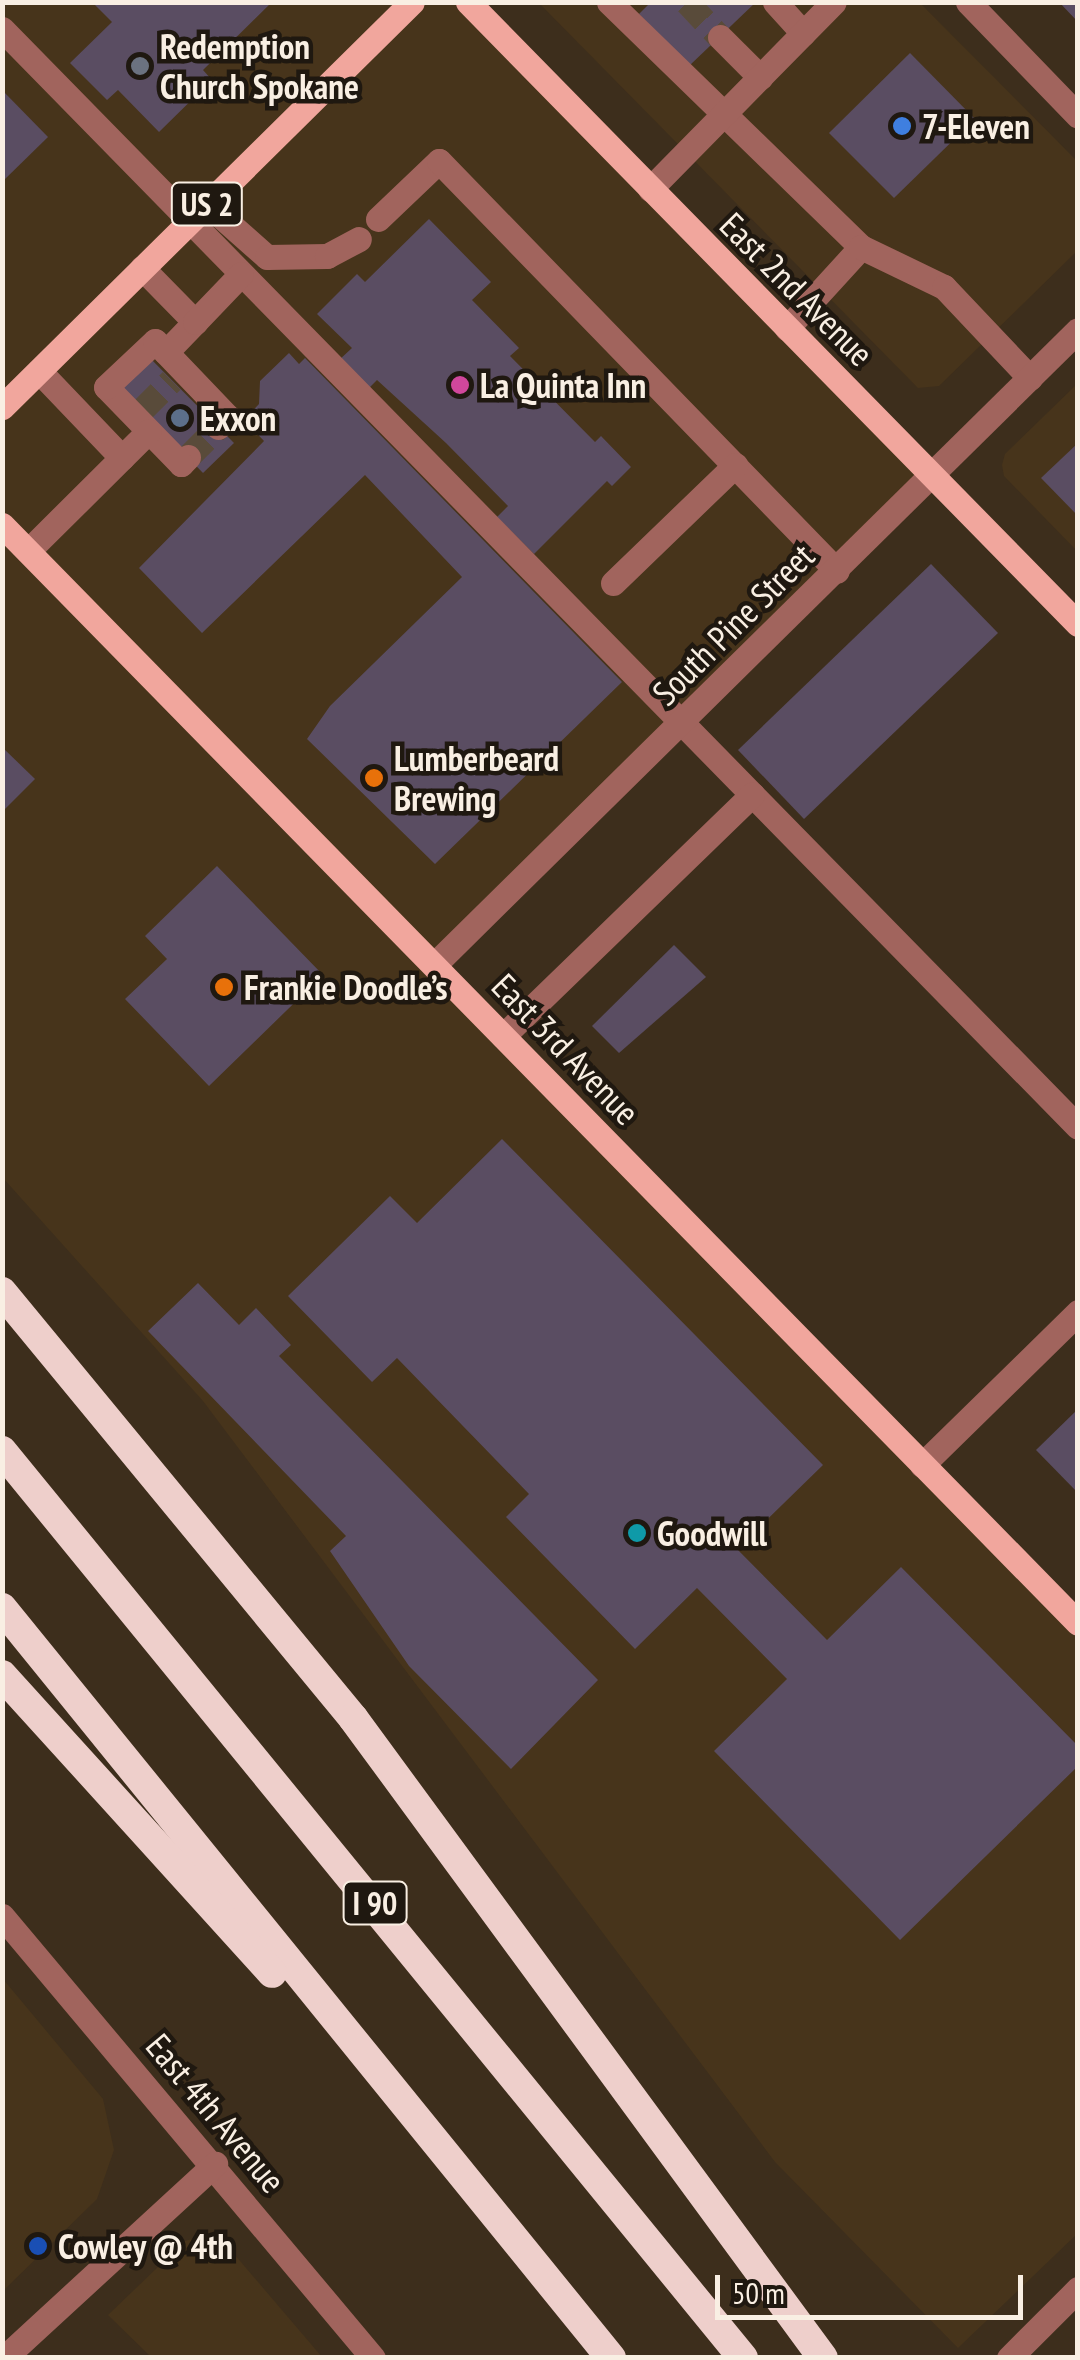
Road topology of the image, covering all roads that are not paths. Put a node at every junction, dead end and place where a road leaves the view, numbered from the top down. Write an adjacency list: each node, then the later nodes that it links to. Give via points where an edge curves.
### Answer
1 (412, 2): 14 (main road, US 2)
2 (468, 2): 13 (main road, East 2nd Avenue)
3 (610, 2): 11 (street)
4 (775, 2): 8 (street)
5 (834, 2): 8 (street)
6 (968, 2): 12 (street)
7 (2, 29): 14 (street)
8 (803, 33): 10 (street)
9 (720, 37): 10 (street)
10 (760, 76): 11 (street)
11 (722, 115): 13 (street); 17 (street)
12 (1078, 116)
13 (650, 188): 21 (main road, East 2nd Avenue)
14 (198, 212): 16 (street, via 266,257 327,256); 18 (main road, US 2); 19 (street)
15 (378, 219): 31 (street, via 439,161)
16 (359, 239)
17 (861, 247): 21 (street); 25 (street, via 944,287)
18 (142, 268): 20 (street); 24 (main road, US 2)
19 (241, 274): 20 (street); 38 (street)
20 (195, 322): 23 (street)
21 (788, 328): 32 (main road, East 2nd Avenue)
22 (1078, 330): 25 (street, South Pine Street)
23 (174, 367): 27 (street, via 154,340 106,387); 28 (street, via 228,417)
24 (39, 371): 26 (main road, US 2); 30 (street)
25 (1030, 378): 32 (street, South Pine Street)
26 (2, 407)
27 (142, 419): 29 (street, via 182,464); 30 (street)
28 (218, 427)
29 (188, 457)
30 (122, 458): 34 (street)
31 (735, 466): 35 (street); 36 (street)
32 (932, 476): 35 (street, South Pine Street); 37 (main road, East 2nd Avenue)
33 (2, 525): 34 (main road, East 3rd Avenue)
34 (28, 551): 40 (main road, East 3rd Avenue)
35 (837, 571): 38 (street, South Pine Street)
36 (613, 582)
37 (1078, 624)
38 (682, 724): 39 (street); 40 (street, South Pine Street)
39 (752, 795): 41 (street); 42 (street)
40 (434, 965): 41 (main road, East 3rd Avenue)
41 (504, 1036): 46 (main road, East 3rd Avenue)
42 (1078, 1127)
43 (2, 1292): 58 (highway, via 354,1718)
44 (1078, 1312): 46 (street)
45 (2, 1452): 57 (highway, I 90)
46 (922, 1464): 48 (main road, East 3rd Avenue)
47 (2, 1608): 52 (highway)
48 (1078, 1623)
49 (2, 1675): 52 (highway)
50 (2, 1916): 51 (street, East 4th Avenue)
51 (215, 2164): 54 (street); 55 (street, East 4th Avenue)
52 (485, 2209): 56 (highway)
53 (1078, 2290): 59 (street)
54 (4, 2358)
55 (373, 2358)
56 (611, 2358)
57 (743, 2358)
58 (824, 2358)
59 (1009, 2358)

